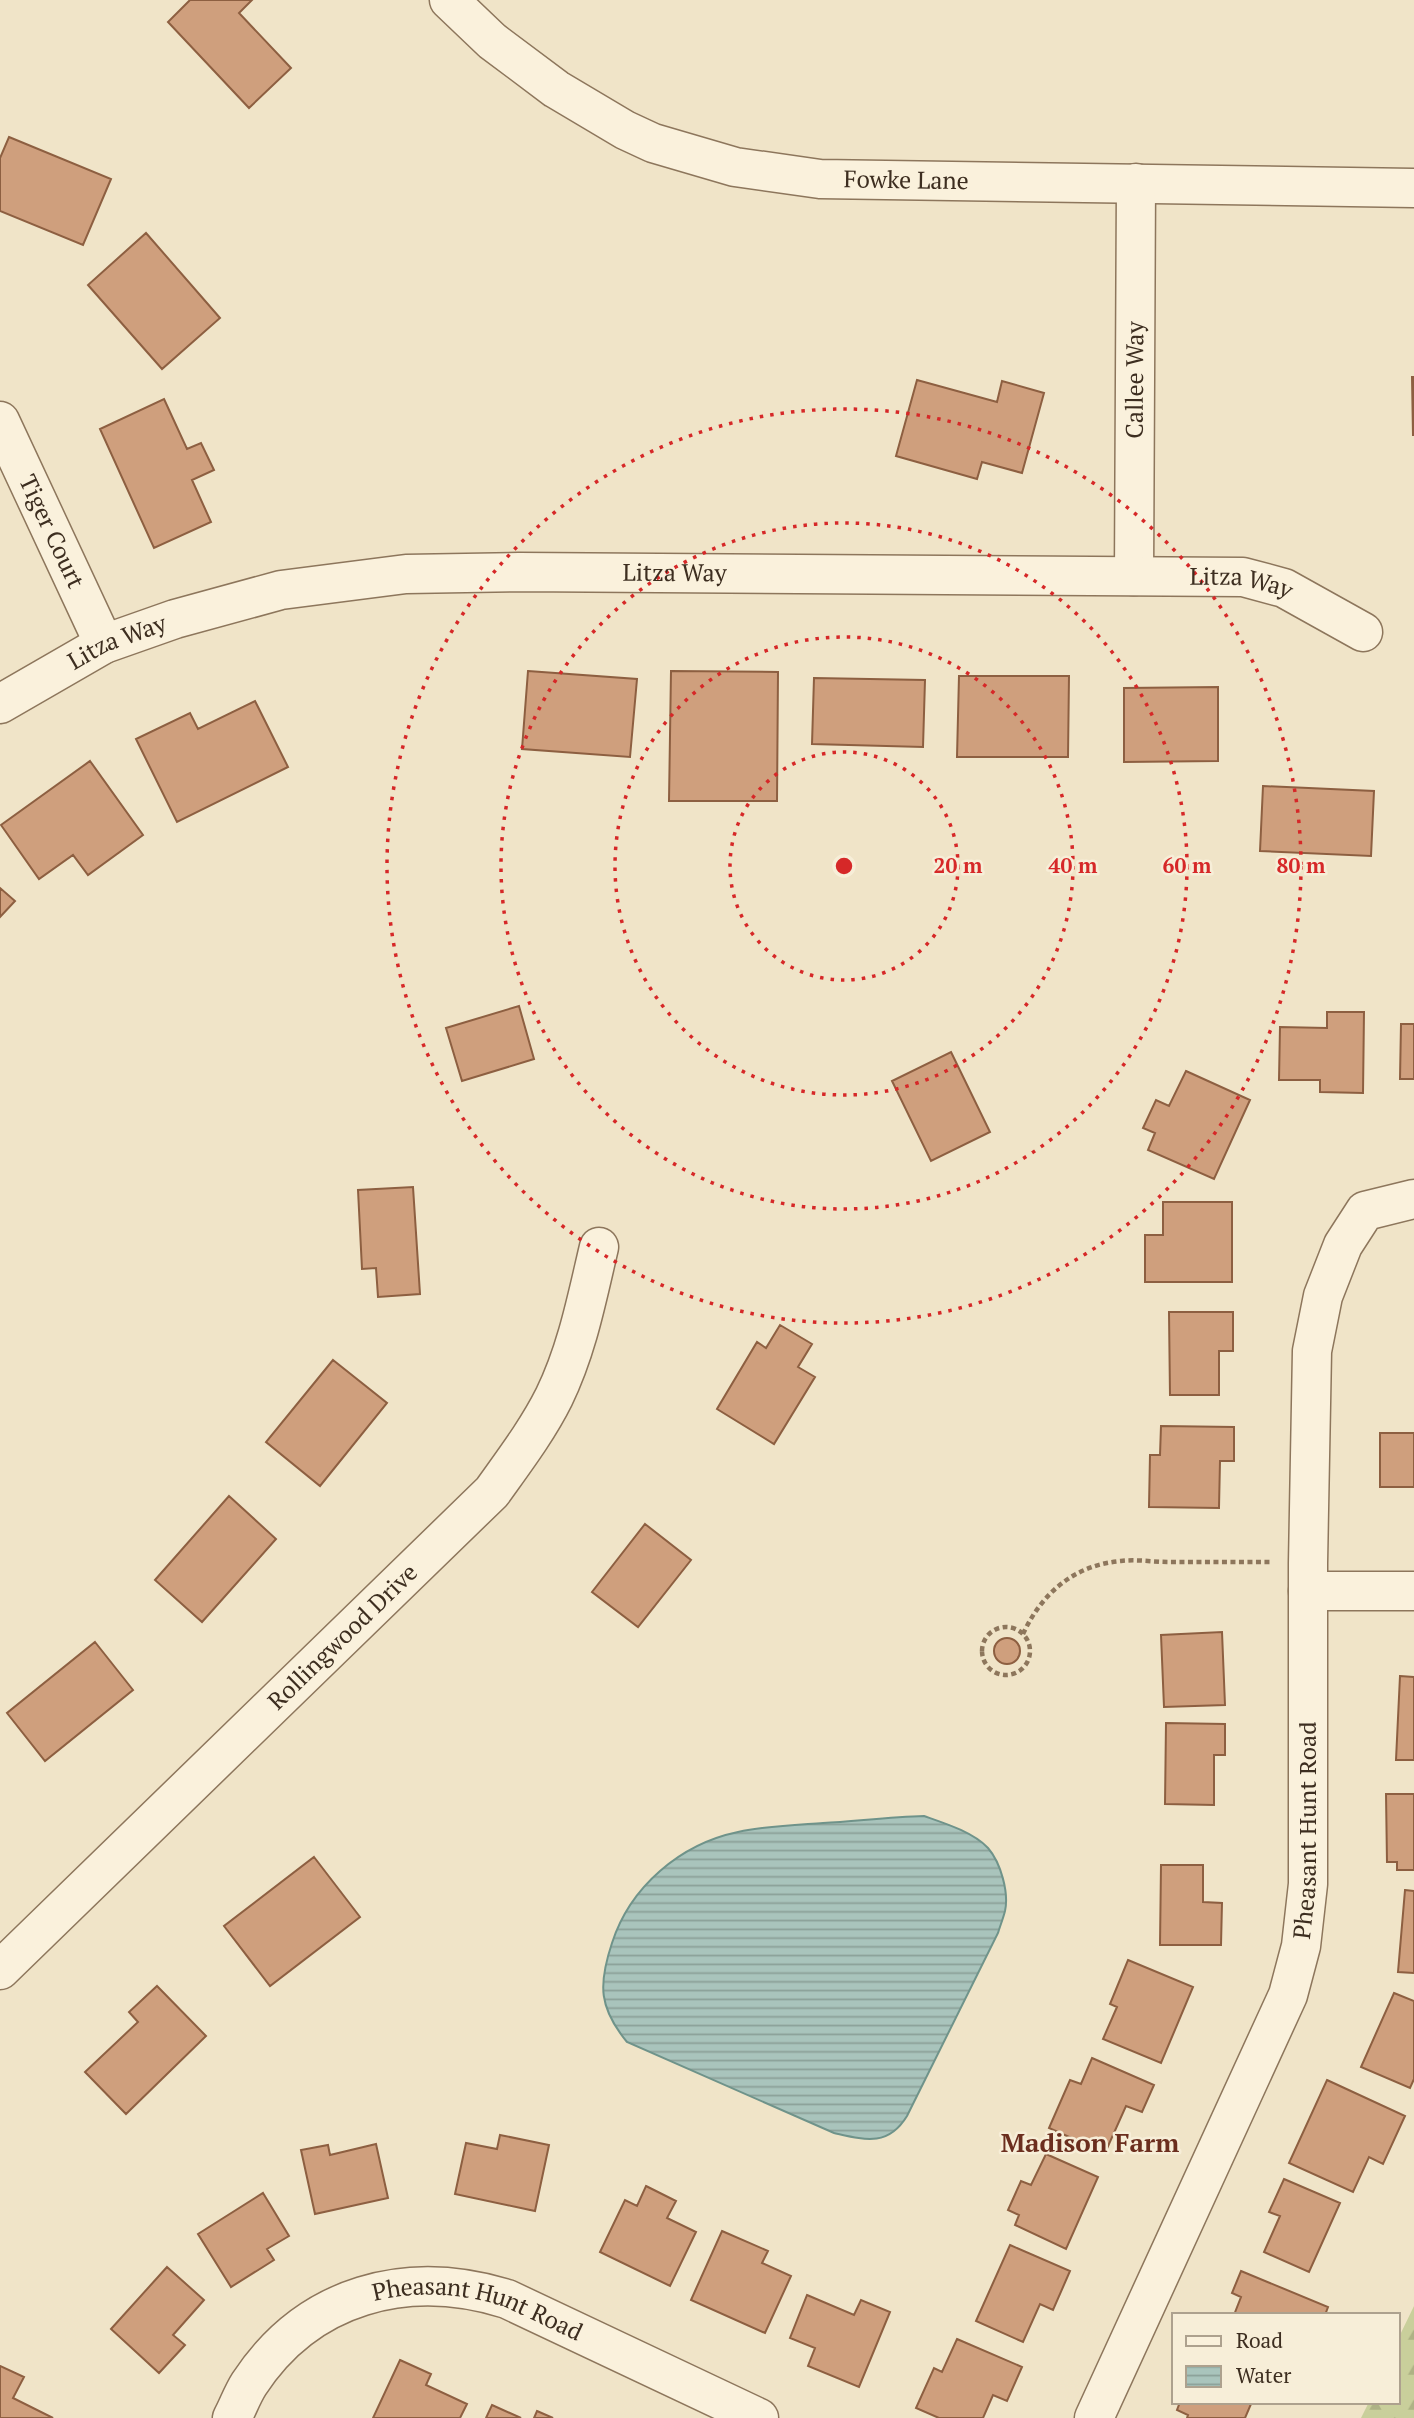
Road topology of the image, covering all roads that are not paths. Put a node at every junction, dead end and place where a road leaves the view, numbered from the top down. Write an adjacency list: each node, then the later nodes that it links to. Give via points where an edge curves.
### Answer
1 (449, 0): 2 (street, Fowke Lane, via 492,41 556,89 625,130 735,167 820,180)
2 (1136, 183): 3 (street, Fowke Lane); 5 (street, Callee Way)
3 (1414, 188)
4 (0, 421): 7 (street, Tiger Court)
5 (1134, 576): 6 (street, Litza Way, via 1243,577 1284,588); 7 (street, Litza Way, via 406,574 281,590)
6 (1363, 632)
7 (104, 644): 8 (street, Litza Way)
8 (0, 704)
9 (1414, 1199): 11 (street, Pheasant Hunt Road, via 1365,1211 1343,1245 1322,1296 1312,1351)
10 (600, 1247): 13 (street, Rollingwood Drive, via 578,1336 555,1396 492,1492)
11 (1308, 1577): 12 (street); 16 (street, Pheasant Hunt Road, via 1308,1884 1301,1946 1288,1995)
12 (1414, 1591)
13 (0, 1970)
14 (232, 2418): 15 (street, Pheasant Hunt Road, via 248,2385 275,2351 316,2317 355,2297 398,2287 442,2285 507,2299)
15 (759, 2418)
16 (1094, 2418)

